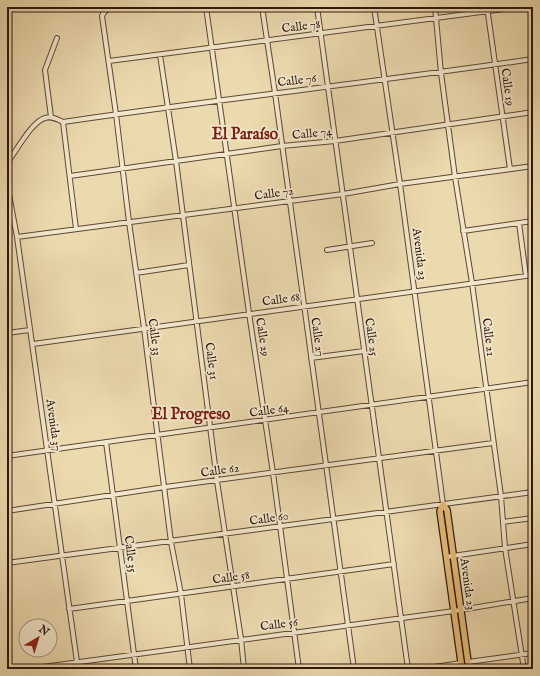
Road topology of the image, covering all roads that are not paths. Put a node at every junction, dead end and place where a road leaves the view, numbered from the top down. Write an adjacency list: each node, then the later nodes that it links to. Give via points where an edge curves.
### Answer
1 (119, 7): 17 (street, Calle 33, via 107,9 102,16)
2 (206, 7): 14 (street, Calle 29)
3 (262, 7): 13 (street, Calle 27)
4 (317, 7): 11 (street, Calle 25)
5 (374, 7): 10 (street, Avenida 23)
6 (435, 7): 9 (street, Calle 21)
7 (520, 7): 8 (street, Calle 78)
8 (488, 9): 9 (street, Calle 78); 18 (street, Calle 19)
9 (436, 18): 10 (street, Calle 78); 19 (street, Calle 21)
10 (377, 26): 11 (street, Calle 78); 20 (street, Avenida 23)
11 (320, 33): 13 (street, Calle 78); 21 (street, Calle 25)
12 (57, 38): 28 (street, via 45,70)
13 (266, 40): 14 (street, Calle 78); 22 (street, Calle 27)
14 (211, 47): 15 (street, Calle 78); 23 (street, Calle 29)
15 (160, 55): 17 (street, Calle 78); 24 (street, Calle 31)
16 (533, 59): 18 (street, Calle 76)
17 (109, 61): 26 (street, Calle 33)
18 (495, 65): 19 (street, Calle 76); 27 (street, Calle 19)
19 (441, 72): 20 (street, Calle 76); 30 (street, Calle 21)
20 (384, 79): 21 (street, Calle 76); 31 (street, Avenida 23)
21 (328, 86): 22 (street, Calle 76); 32 (street, Calle 25)
22 (275, 93): 23 (street, Calle 76); 33 (street, Calle 27)
23 (219, 100): 24 (street, Calle 76); 34 (street, Calle 29)
24 (167, 107): 26 (street, Calle 76); 35 (street, Calle 31)
25 (533, 112): 27 (street, Calle 74)
26 (116, 114): 29 (street, Calle 76); 38 (street, Calle 33)
27 (502, 116): 30 (street, Calle 74); 39 (street, Calle 19)
28 (51, 117): 29 (street); 36 (street, via 40,120)
29 (63, 122): 40 (street)
30 (448, 124): 31 (street, Calle 74); 41 (street, Calle 21)
31 (392, 132): 32 (street, Calle 74); 43 (street, Avenida 23)
32 (335, 141): 33 (street, Calle 74); 44 (street, Calle 25)
33 (282, 146): 34 (street, Calle 74); 45 (street, Calle 27)
34 (226, 154): 35 (street, Calle 74); 46 (street, Calle 29)
35 (176, 161): 38 (street, Calle 74); 47 (street, Calle 31)
36 (7, 163)
37 (533, 166): 39 (street, Calle 72)
38 (122, 168): 40 (street, Calle 74); 49 (street, Calle 33)
39 (510, 169): 41 (street, Calle 72)
40 (70, 176): 51 (street)
41 (455, 177): 43 (street, Calle 72); 52 (street, Calle 21)
42 (7, 184): 53 (street, Avenida 37)
43 (400, 184): 44 (street, Calle 72); 62 (street, Avenida 23)
44 (342, 194): 45 (street, Calle 72); 55 (street, Calle 25)
45 (290, 201): 46 (street, Calle 72); 64 (street, Calle 27)
46 (234, 208): 47 (street, Calle 72); 65 (street, Calle 29)
47 (183, 215): 49 (street, Calle 72); 57 (street, Calle 31)
48 (533, 221): 50 (street)
49 (129, 222): 51 (street, Calle 72); 58 (street, Calle 33)
50 (519, 223): 52 (street); 60 (street)
51 (76, 229): 53 (street, Calle 72)
52 (463, 231): 61 (street, Calle 21)
53 (18, 237): 68 (street, Avenida 37)
54 (372, 243): 55 (street)
55 (350, 246): 56 (street); 63 (street, Calle 25)
56 (327, 250)
57 (189, 265): 58 (street); 66 (street, Calle 31)
58 (136, 273): 67 (street, Calle 33)
59 (533, 275): 60 (street, Calle 68)
60 (526, 276): 61 (street, Calle 68)
61 (472, 284): 62 (street, Calle 68); 74 (street, Calle 21)
62 (413, 292): 63 (street, Calle 68); 75 (street, Avenida 23)
63 (357, 300): 64 (street, Calle 68); 71 (street, Calle 25)
64 (304, 305): 65 (street, Calle 68); 72 (street, Calle 27)
65 (249, 313): 66 (street, Calle 68); 78 (street, Calle 29)
66 (196, 320): 67 (street, Calle 68); 79 (street, Calle 31)
67 (144, 328): 70 (street, Calle 68); 80 (street, Calle 33)
68 (30, 330): 69 (street); 70 (street, Avenida 37)
69 (7, 333)
70 (33, 344): 83 (street, Avenida 37)
71 (364, 351): 72 (street); 76 (street, Calle 25)
72 (311, 358): 77 (street, Calle 27)
73 (533, 382): 74 (street, Calle 64)
74 (486, 389): 75 (street, Calle 64); 82 (street, Calle 21)
75 (428, 398): 76 (street, Calle 64); 84 (street, Avenida 23)
76 (372, 406): 77 (street, Calle 64); 86 (street, Calle 25)
77 (318, 413): 78 (street, Calle 64); 87 (street, Calle 27)
78 (265, 420): 79 (street, Calle 64); 88 (street, Calle 29)
79 (211, 428): 80 (street, Calle 64); 89 (street, Calle 31)
80 (158, 435): 81 (street, Calle 64); 90 (street, Calle 33)
81 (106, 442): 83 (street, Calle 64); 92 (street, Calle 35)
82 (493, 443): 84 (street, Calle 62); 93 (street, Calle 21)
83 (48, 450): 85 (street, Calle 64); 94 (street, Avenida 37)
84 (436, 451): 86 (street, Calle 62); 95 (street, Avenida 23)
85 (7, 456)
86 (379, 459): 87 (street, Calle 62); 97 (street, Calle 25)
87 (326, 466): 88 (street, Calle 62); 99 (street, Calle 27)
88 (273, 473): 89 (street, Calle 62); 101 (street, Calle 29)
89 (217, 481): 90 (street, Calle 62); 102 (street, Calle 31)
90 (165, 487): 92 (street, Calle 62); 103 (street, Calle 33)
91 (533, 492): 93 (street, Calle 60)
92 (113, 495): 94 (street, Calle 62); 105 (street, Calle 35)
93 (501, 496): 95 (street, Calle 60); 100 (street, Calle 21)
94 (55, 503): 96 (street, Calle 62); 107 (street, Avenida 37)
95 (443, 504): 97 (street, Calle 60); 108 (main road, Avenida 23, via 447,510); 109 (main road, Avenida 23, via 440,511)
96 (7, 511)
97 (386, 512): 99 (street, Calle 60); 111 (street, Calle 25)
98 (533, 518): 100 (street)
99 (333, 519): 101 (street, Calle 60); 112 (street, Calle 27)
100 (503, 522): 106 (street, Calle 21)
101 (280, 526): 102 (street, Calle 60); 113 (street, Calle 29)
102 (225, 534): 103 (street, Calle 60); 114 (street, Calle 31)
103 (171, 542): 105 (street, Calle 60); 115 (street, Calle 33)
104 (533, 544): 106 (street)
105 (120, 548): 107 (street, Calle 60); 117 (street, Calle 35)
106 (505, 548): 108 (street); 118 (street, Calle 21)
107 (63, 556): 110 (street, Calle 60); 119 (street, Avenida 37)
108 (453, 556): 109 (street); 120 (main road, Avenida 23)
109 (446, 557): 121 (main road, Avenida 23)
110 (7, 563)
111 (394, 564): 112 (street, Calle 58); 122 (street, Calle 25)
112 (341, 572): 113 (street, Calle 58); 123 (street, Calle 27)
113 (288, 579): 114 (street, Calle 58); 124 (street, Calle 29)
114 (233, 587): 115 (street, Calle 58); 125 (street, Calle 31)
115 (181, 594): 117 (street, Calle 58); 126 (street, Calle 33)
116 (533, 598): 118 (street, Calle 56)
117 (126, 601): 119 (street, Calle 58); 128 (street, Calle 35)
118 (514, 601): 120 (street, Calle 56); 129 (street, Calle 21)
119 (69, 609): 130 (street, Avenida 37)
120 (461, 610): 121 (street, Calle 56); 131 (main road, Avenida 23)
121 (454, 611): 122 (street, Calle 56); 132 (main road, Avenida 23)
122 (401, 618): 123 (street, Calle 56); 140 (street, Calle 25)
123 (347, 625): 124 (street, Calle 56); 139 (street, Calle 27)
124 (294, 632): 125 (street, Calle 56); 138 (street, Calle 29)
125 (241, 639): 126 (street, Calle 56); 137 (street, Calle 31)
126 (187, 647): 128 (street, Calle 56); 136 (street, Calle 33)
127 (533, 653): 129 (street)
128 (134, 654): 130 (street, Calle 56); 135 (street, Calle 35)
129 (522, 654): 131 (street); 143 (street, Calle 21)
130 (77, 662): 133 (street, Calle 56); 134 (street, Avenida 37)
131 (468, 662): 132 (main road); 142 (main road, Avenida 23)
132 (462, 666): 141 (street)
133 (28, 669)
134 (78, 669)
135 (136, 669)
136 (190, 669)
137 (244, 669)
138 (299, 669)
139 (354, 669)
140 (408, 669)
141 (421, 669)
142 (469, 669)
143 (524, 669)

